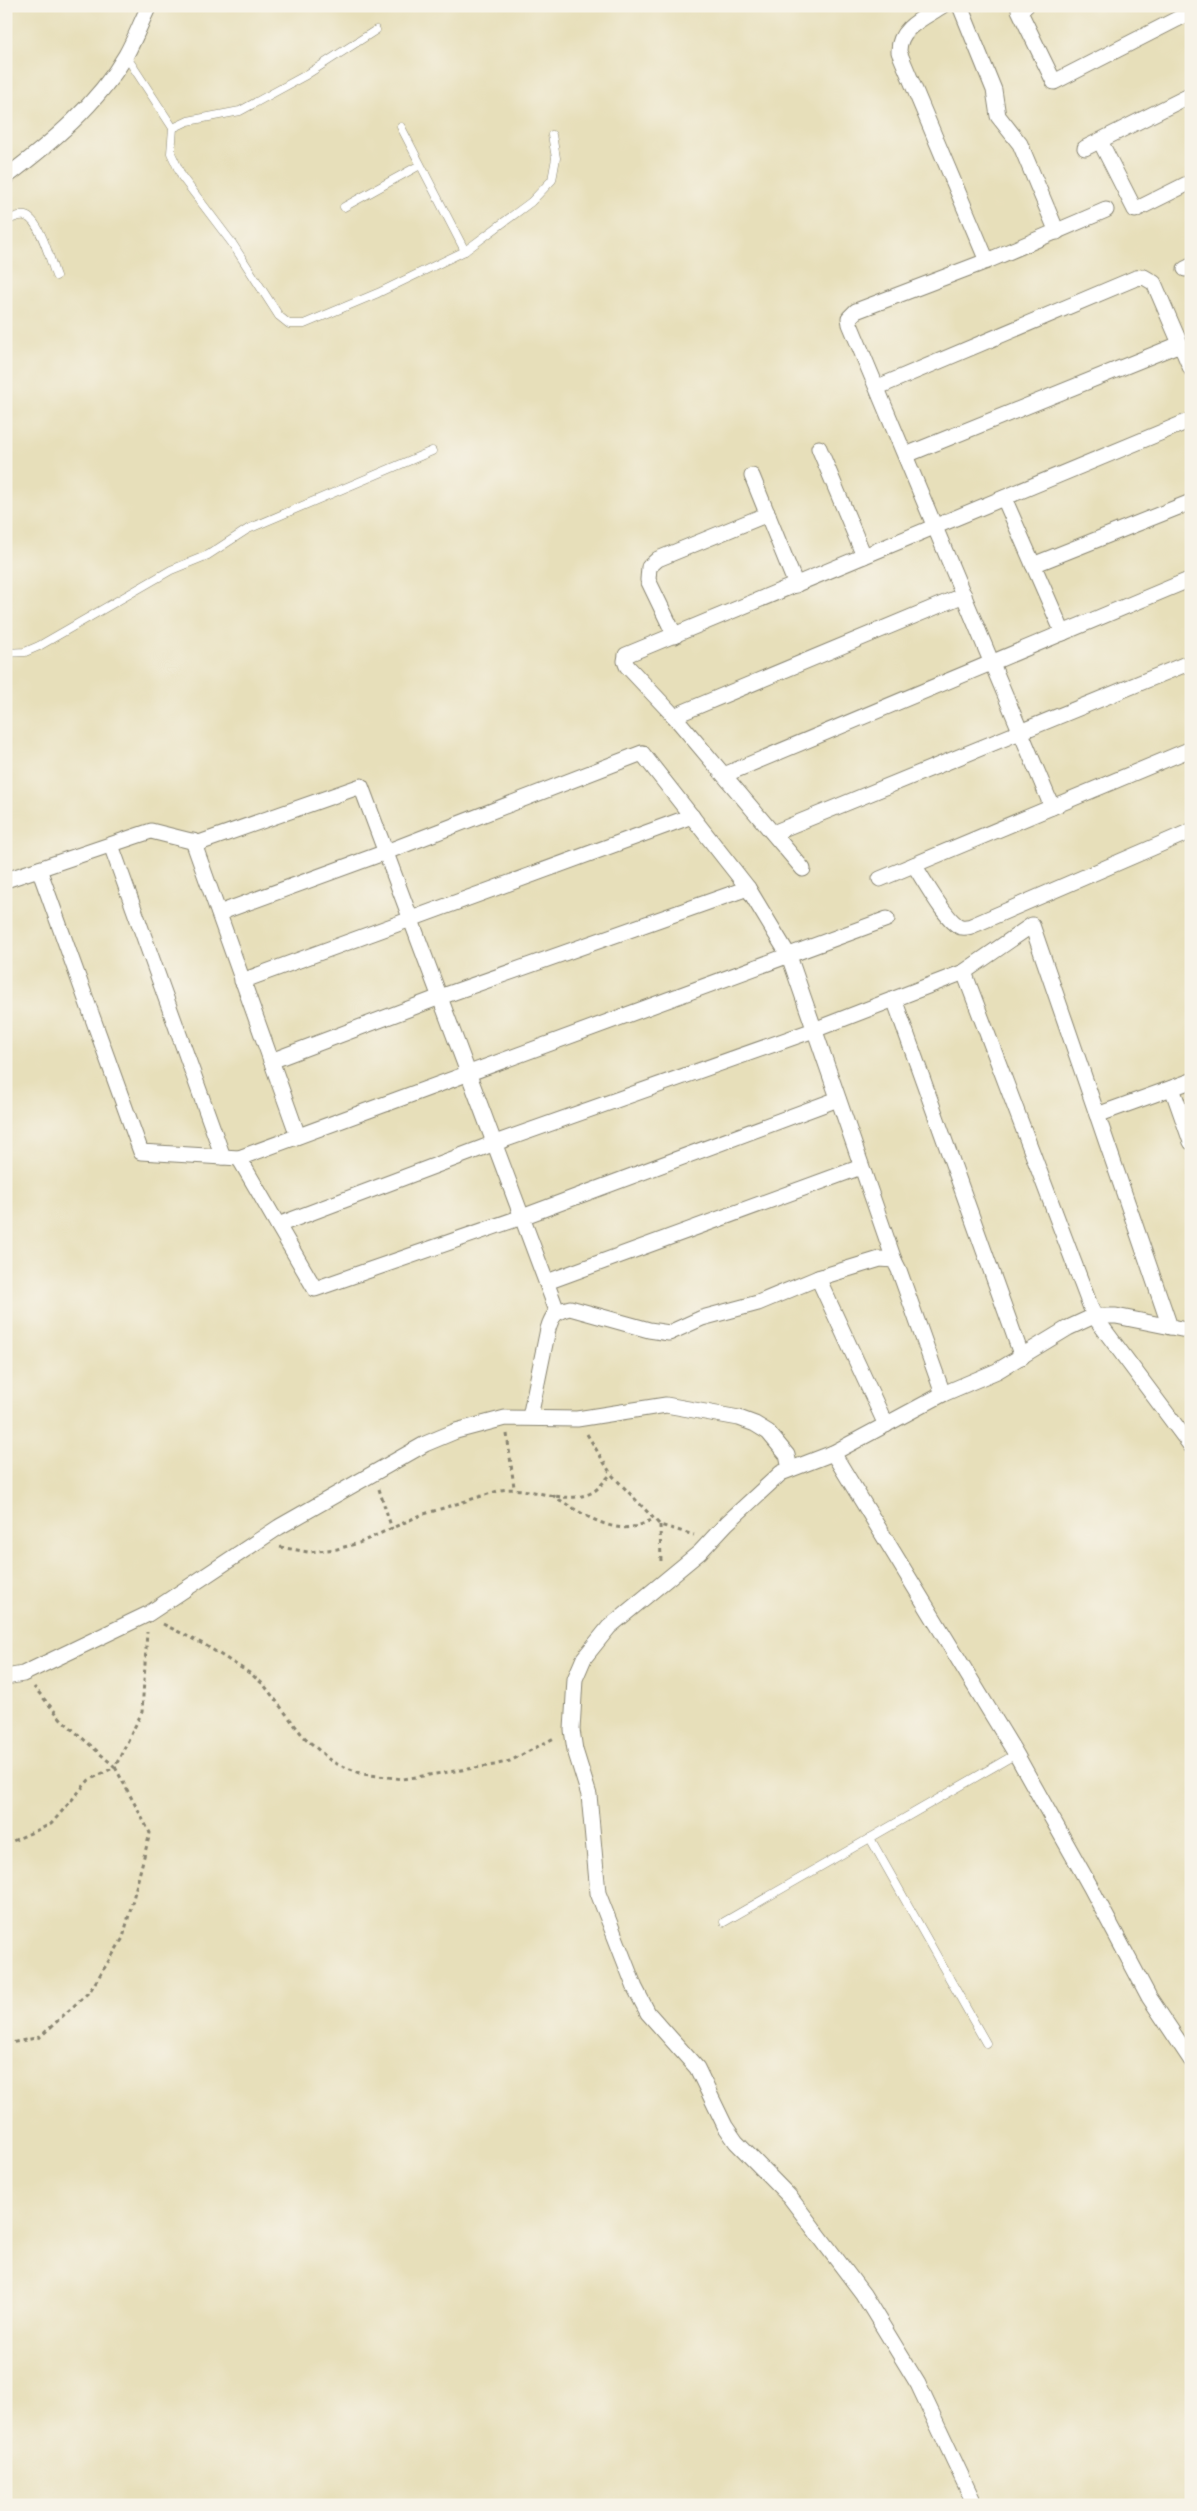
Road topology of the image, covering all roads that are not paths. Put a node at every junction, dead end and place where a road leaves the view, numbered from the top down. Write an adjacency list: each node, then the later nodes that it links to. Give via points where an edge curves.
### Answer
1 (149, 6): 7 (street)
2 (942, 6): 22 (street, via 904,32 898,44 899,52)
3 (960, 6): 20 (street, via 994,90 998,116 1020,144)
4 (1026, 6): 5 (street, via 1019,10 1054,82)
5 (1191, 12)
6 (376, 30): 10 (lane, via 306,75 240,111 188,120)
7 (126, 55): 10 (lane); 15 (street, via 90,104)
8 (1191, 95): 12 (street)
9 (401, 126): 14 (lane)
10 (173, 128): 21 (lane, via 172,153 182,177 232,243 279,316 289,324 304,324)
11 (552, 136): 21 (lane, via 556,158 552,180 531,202)
12 (1100, 141): 13 (street); 16 (street, via 1135,210)
13 (1085, 148)
14 (420, 165): 17 (lane); 21 (lane)
15 (6, 177)
16 (1191, 182)
17 (344, 207)
18 (1106, 210): 20 (street)
19 (6, 222): 23 (lane, via 17,216 32,219 40,231)
20 (1057, 232): 22 (street)
21 (466, 251)
22 (987, 261): 26 (street, via 852,314 850,324)
23 (56, 276)
24 (1180, 344): 25 (street); 26 (street, via 1152,279 1136,278); 30 (street)
25 (1191, 369)
26 (878, 387): 30 (street)
27 (1191, 420): 32 (street)
28 (819, 448): 36 (street)
29 (432, 451): 43 (lane, via 248,529 208,555 171,570 39,646 25,652)
30 (906, 455): 35 (street)
31 (752, 476): 34 (street)
32 (1004, 498): 35 (street); 37 (street)
33 (1191, 502): 37 (street)
34 (768, 514): 39 (street); 42 (street, via 658,559 649,567 648,580)
35 (936, 527): 36 (street); 40 (street)
36 (864, 556): 39 (street)
37 (1033, 565): 41 (street)
38 (1191, 579): 41 (street)
39 (796, 585): 42 (street)
40 (964, 595): 45 (street); 46 (street)
41 (1063, 633): 45 (street)
42 (675, 636): 46 (street, via 629,652 624,658 627,666)
43 (6, 653)
44 (1191, 662): 47 (street)
45 (992, 663): 47 (street); 49 (street)
46 (674, 716): 49 (street)
47 (1021, 732): 50 (street); 53 (street)
48 (1190, 751): 50 (street)
49 (724, 776): 53 (street)
50 (1052, 807): 57 (street)
51 (692, 816): 56 (street, via 642,753); 62 (street); 65 (street)
52 (1191, 831): 57 (street, via 964,927 947,914)
53 (773, 834): 59 (street)
54 (193, 841): 55 (street, via 151,831); 56 (street, via 199,842 361,786); 63 (street)
55 (110, 845): 58 (street); 81 (street)
56 (386, 852): 63 (street); 65 (street)
57 (914, 865): 60 (street)
58 (39, 869): 61 (street); 81 (street, via 141,1152)
59 (803, 869)
60 (880, 879)
61 (6, 880)
62 (748, 888): 66 (street); 69 (street)
63 (219, 913): 68 (street)
64 (887, 919): 66 (street)
65 (411, 920): 68 (street); 69 (street)
66 (789, 956): 71 (street); 73 (street)
67 (964, 972): 70 (street); 77 (street, via 1032,926); 90 (street)
68 (242, 981): 72 (street)
69 (440, 997): 72 (street); 73 (street)
70 (894, 999): 71 (street); 93 (street)
71 (814, 1030): 76 (street); 80 (street)
72 (271, 1061): 78 (street)
73 (469, 1074): 78 (street); 80 (street)
74 (1191, 1081): 75 (street)
75 (1172, 1088): 77 (street); 79 (street)
76 (838, 1099): 83 (street); 84 (street)
77 (1097, 1115): 91 (street)
78 (298, 1136): 82 (street)
79 (1191, 1142)
80 (495, 1143): 84 (street); 85 (street)
81 (224, 1157): 82 (street)
82 (239, 1158): 85 (street)
83 (862, 1167): 86 (street); 88 (street)
84 (522, 1217): 85 (street, via 315,1289); 88 (street)
85 (278, 1225)
86 (894, 1260): 87 (street, via 880,1259); 94 (street)
87 (818, 1278): 89 (street, via 758,1303 702,1318 669,1333 570,1308); 96 (street)
88 (546, 1282): 89 (street)
89 (557, 1311): 95 (street, via 548,1329)
90 (1094, 1316): 91 (street, via 1116,1316); 93 (street); 97 (street)
91 (1170, 1327): 92 (street)
92 (1191, 1331)
93 (1022, 1357): 94 (street)
94 (944, 1394): 96 (street)
95 (530, 1417): 99 (street, via 577,1419 666,1406 739,1418 768,1432 787,1455); 100 (street, via 505,1418 456,1431 424,1444 316,1505 148,1614 23,1674)
96 (886, 1425): 98 (street)
97 (1191, 1446)
98 (833, 1453): 99 (street); 101 (street)
99 (790, 1469): 106 (street, via 763,1488 700,1552 608,1627 584,1658 575,1679 572,1730 574,1750 589,1795 598,1893 648,2013 697,2068 736,2142 789,2196 863,2294 918,2384)
100 (6, 1677)
101 (1016, 1754): 102 (lane); 105 (street, via 1148,1997)
102 (870, 1838): 103 (lane); 104 (lane)
103 (724, 1922)
104 (986, 2043)
105 (1191, 2060)
106 (975, 2505)

